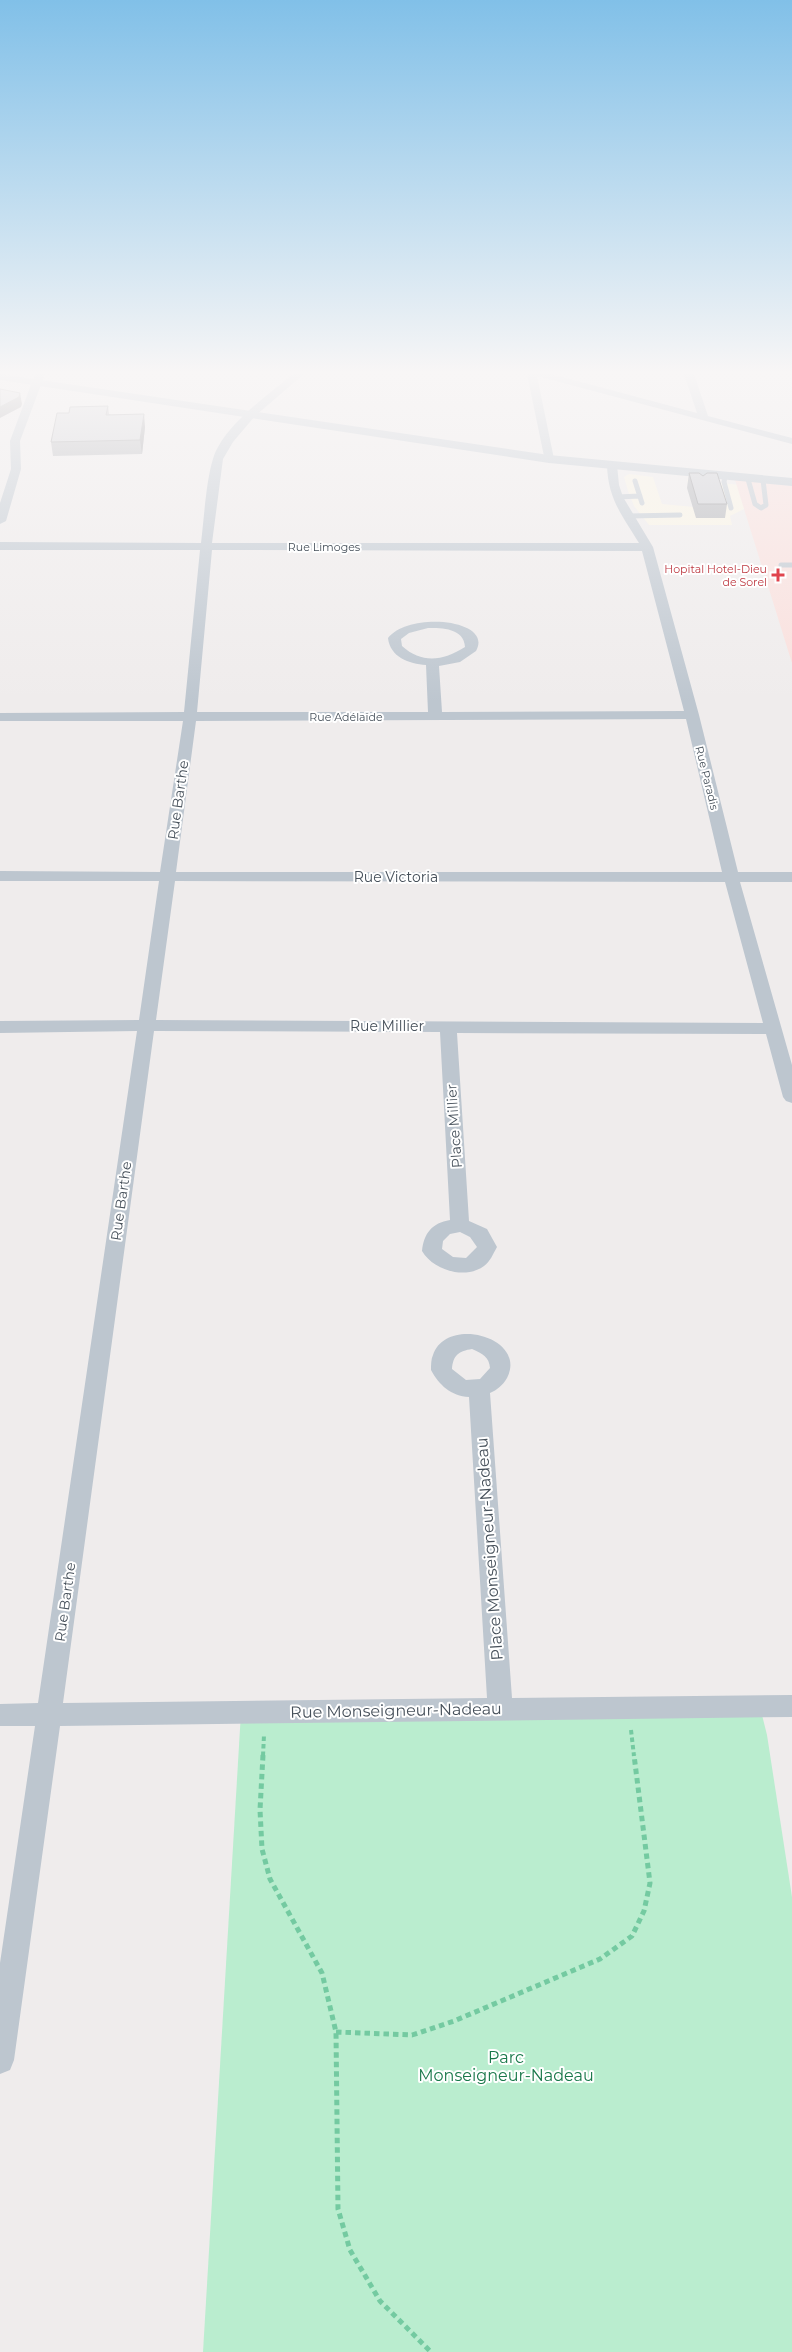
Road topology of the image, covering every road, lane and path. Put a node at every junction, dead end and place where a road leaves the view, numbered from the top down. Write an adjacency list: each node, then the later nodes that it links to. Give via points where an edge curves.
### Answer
1 (8, 484): 13 (street)
2 (215, 484): 15 (street, Rue Barthe)
3 (613, 484): 8 (street, Rue Paradis)
4 (636, 484): 9 (lane)
5 (724, 484): 10 (lane)
6 (749, 484): 7 (lane, via 754,504 761,508 766,504)
7 (763, 484)
8 (617, 497): 9 (lane); 12 (street, Rue Paradis)
9 (641, 500)
10 (731, 508)
11 (680, 515): 12 (lane)
12 (629, 516): 16 (street, Rue Paradis)
13 (0, 521)
14 (0, 546): 15 (street, Rue Limoges)
15 (206, 546): 16 (street, Rue Limoges); 23 (street, Rue Barthe)
16 (647, 547): 20 (street, Rue Paradis)
17 (781, 565): 18 (lane)
18 (792, 565)
19 (432, 662): 19 (street, via 399,653 393,640 397,634 416,626 434,624 453,627 469,636 472,642 466,654); 21 (street)
20 (692, 715): 21 (street, Rue Adélaïde); 26 (street, Rue Paradis)
21 (435, 716): 23 (street, Rue Adélaïde)
22 (0, 717): 23 (street, Rue Adélaïde)
23 (190, 717): 25 (street, Rue Barthe)
24 (0, 876): 25 (street, Rue Victoria)
25 (166, 877): 26 (street, Rue Victoria); 28 (street, Rue Barthe)
26 (731, 877): 27 (street, Rue Victoria); 31 (street, Rue Paradis)
27 (792, 877)
28 (146, 1024): 29 (street, Rue Millier); 30 (street, Rue Millier); 39 (street, Rue Barthe)
29 (0, 1026)
30 (448, 1026): 31 (street, Rue Millier); 33 (street, Place Millier)
31 (773, 1029): 32 (street, Rue Paradis)
32 (792, 1097)
33 (460, 1225)
34 (479, 1389): 37 (street, Place Monseigneur-Nadeau)
35 (792, 1706): 36 (street, Rue Monseigneur-Nadeau)
36 (629, 1708): 37 (street, Rue Monseigneur-Nadeau); 41 (path, via 650,1883 644,1911 632,1936 600,1959 454,2021 412,2035)
37 (500, 1709): 38 (street, Rue Monseigneur-Nadeau)
38 (265, 1712): 39 (street, Rue Monseigneur-Nadeau); 41 (path, via 260,1810 262,1849 270,1879 322,1973)
39 (49, 1714): 40 (street, Rue Monseigneur-Nadeau); 42 (street, Rue Barthe)
40 (0, 1715)
41 (336, 2032): 43 (path, via 338,2209 350,2250 380,2301)
42 (0, 2060)
43 (431, 2352)

